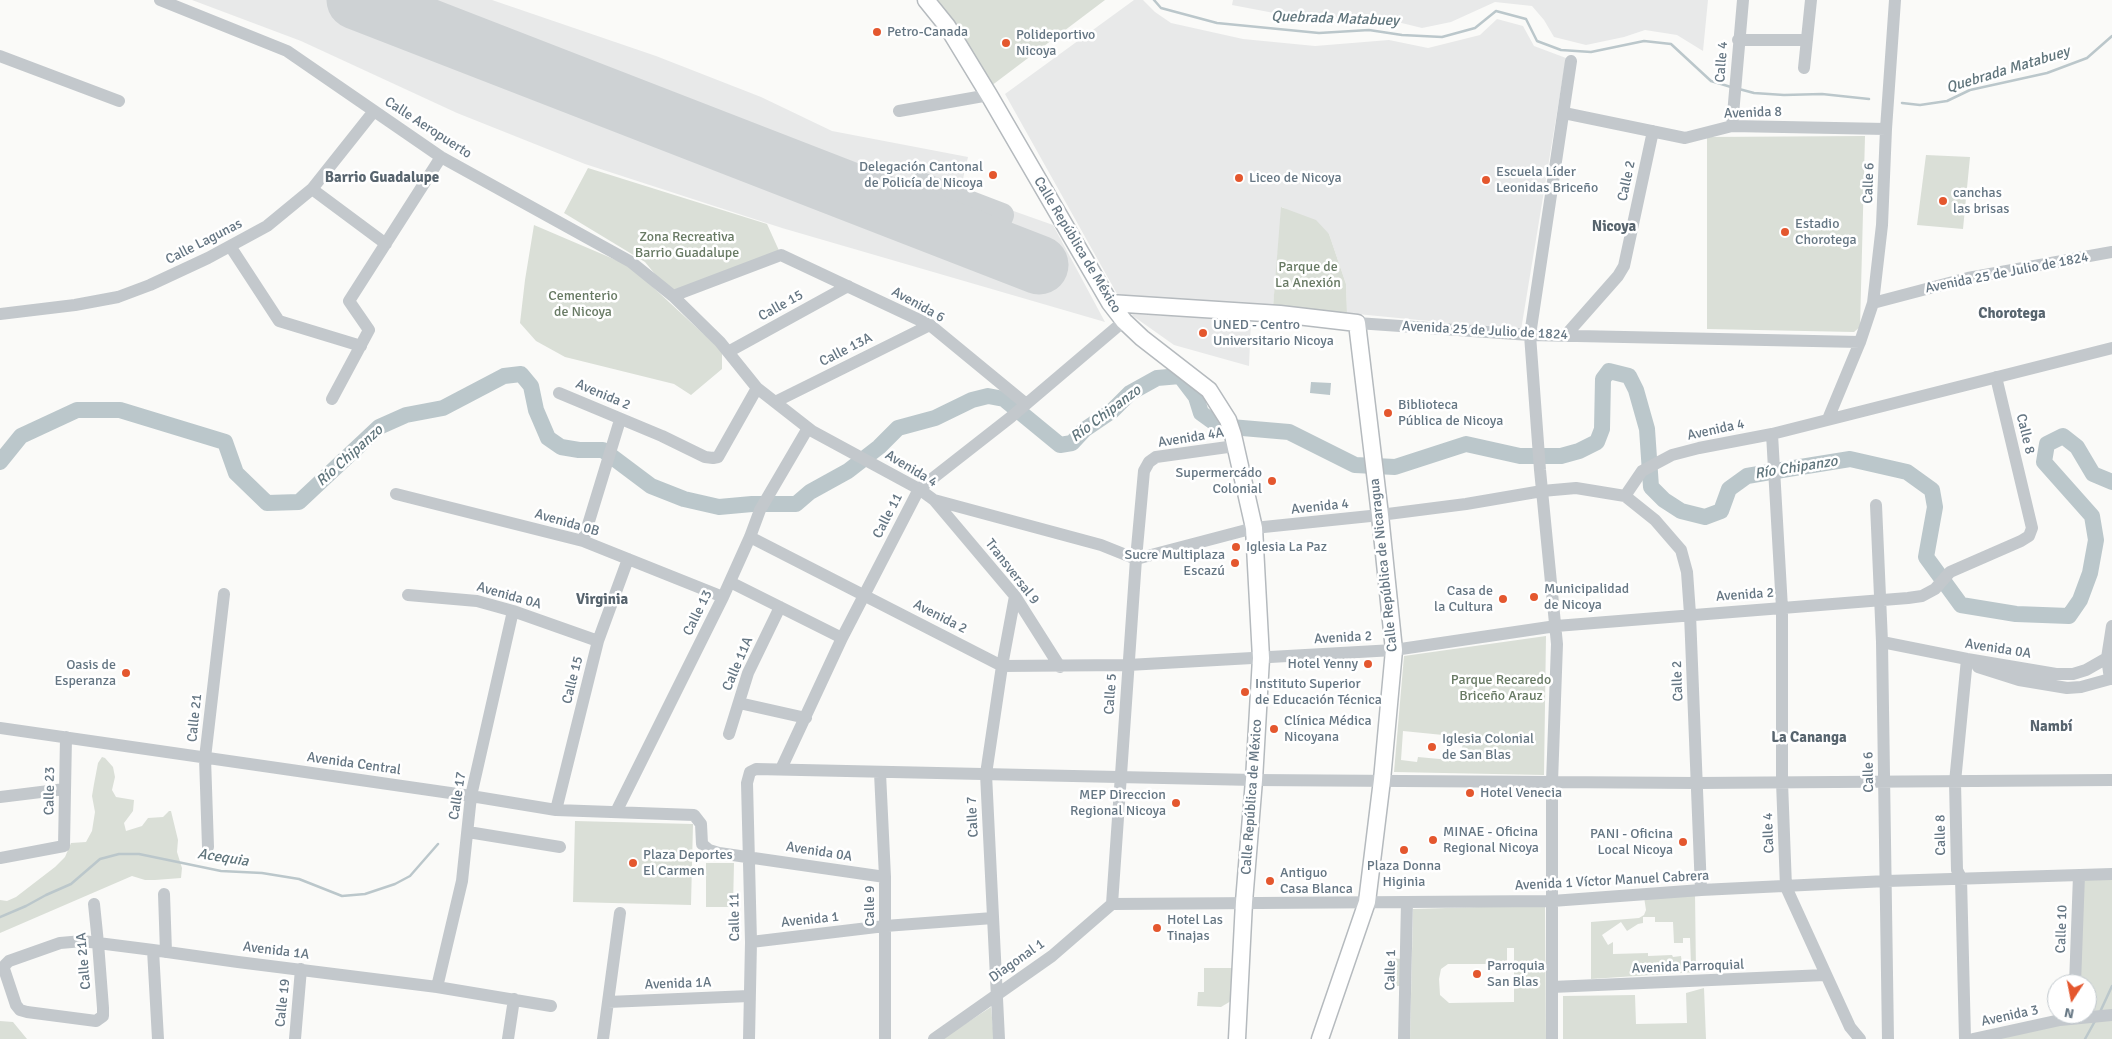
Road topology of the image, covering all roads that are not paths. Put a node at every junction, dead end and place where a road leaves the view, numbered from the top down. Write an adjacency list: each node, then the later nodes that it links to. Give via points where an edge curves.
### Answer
1 (160, 0): 13 (street, Calle Aeropuerto, via 286,51)
2 (926, 0): 11 (main road, Calle República de México, via 947,26)
3 (1743, 0): 6 (street, Calle 4)
4 (1811, 0): 7 (street)
5 (1894, 0): 17 (street, Calle 6)
6 (1738, 40): 7 (street); 16 (street, Calle 4)
7 (1807, 40): 10 (street)
8 (0, 56): 12 (street)
9 (1571, 61): 15 (street)
10 (1804, 68)
11 (989, 95): 14 (street); 26 (main road, Calle República de México)
12 (119, 101)
13 (374, 111): 19 (street, Calle Aeropuerto); 20 (street, Calle Lagunas)
14 (899, 111)
15 (1564, 112): 18 (street, Avenida 8); 32 (street)
16 (1732, 126): 17 (street, Avenida 8); 18 (street, Avenida 8, via 1685,138)
17 (1886, 129): 27 (street, Calle 6, via 1882,225)
18 (1653, 131): 33 (street, Calle 2, via 1624,266)
19 (441, 156): 21 (street); 25 (street, Calle Aeropuerto, via 631,262)
20 (312, 189): 21 (street); 22 (street, Calle Lagunas, via 267,226)
21 (386, 244): 35 (street, via 349,301 369,330)
22 (230, 246): 28 (street, Calle Lagunas, via 118,297); 35 (street, via 279,321)
23 (2112, 252): 27 (street, Avenida 25 de Julio de 1824, via 1968,278)
24 (848, 286): 25 (street, Avenida 6, via 781,255); 31 (street, Avenida 6); 37 (street, Calle 15)
25 (673, 296): 37 (street, Avenida 4)
26 (1110, 303): 29 (main road, Calle República de México); 30 (main road, Avenida 25 de Julio de 1824, via 1280,314)
27 (1873, 303): 34 (street, Calle 6)
28 (0, 314)
29 (1124, 322): 43 (street, Calle 11); 48 (main road, Calle República de México, via 1208,390 1228,420)
30 (1357, 323): 32 (street, Avenida 25 de Julio de 1824); 56 (main road, Calle República de Nicaragua)
31 (930, 325): 42 (street, Calle 13A); 43 (street, Avenida 6)
32 (1530, 335): 33 (street, Avenida 25 de Julio de 1824); 51 (street)
33 (1565, 336): 34 (street, Avenida 25 de Julio de 1824)
34 (1860, 342): 44 (street, Calle 6)
35 (361, 346): 41 (street)
36 (2112, 348): 38 (street, Avenida 4)
37 (728, 352): 39 (street, Avenida 4)
38 (1996, 377): 44 (street, Avenida 4); 58 (street, Calle 8)
39 (757, 388): 42 (street, Avenida 4); 45 (street, Avenida 2, via 718,457 705,457)
40 (559, 393): 45 (street, Avenida 2)
41 (332, 399)
42 (775, 402): 46 (street, Avenida 4)
43 (1024, 406): 50 (street, Calle 11)
44 (1828, 419): 47 (street, Avenida 4)
45 (620, 420): 60 (street)
46 (808, 428): 50 (street, Avenida 4); 59 (street, Calle 13, via 760,510)
47 (1772, 434): 53 (street, Avenida 4, via 1699,448 1660,460 1642,470); 71 (street, Calle 4)
48 (1234, 441): 49 (street, Avenida 4A, via 1156,457 1144,470); 57 (main road, Calle República de México)
49 (1141, 487): 61 (street, Calle 5)
50 (919, 489): 54 (street, Avenida 4); 66 (street, Calle 11)
51 (1542, 491): 53 (street, Avenida 4, via 1576,488); 56 (street, Avenida 4); 74 (street)
52 (396, 494): 60 (street, Avenida 0B)
53 (1625, 496): 73 (street, Calle 2, via 1655,520 1682,550)
54 (934, 500): 61 (street, Avenida 4, via 1101,545); 67 (street, Transversal 9)
55 (1876, 505): 69 (street, Calle 6)
56 (1380, 516): 57 (street, Avenida 4); 79 (main road, Calle República de Nicaragua)
57 (1254, 528): 61 (street, Avenida 4); 80 (main road, Calle República de México)
58 (2032, 528): 69 (street, Avenida 2, via 2029,536 2021,541 1950,572 1935,589 1922,596)
59 (750, 537): 63 (street, Calle 13); 66 (street, Avenida 2)
60 (583, 541): 62 (street, Avenida 0B)
61 (1136, 558): 83 (street, Calle 5)
62 (628, 559): 68 (street, Avenida 0B); 77 (street, Calle 15)
63 (730, 582): 68 (street, Calle 13); 70 (street)
64 (224, 594): 92 (street, Calle 21)
65 (408, 595): 72 (street, Avenida 0A, via 477,601)
66 (864, 595): 76 (street, Calle 11); 84 (street, Avenida 2)
67 (1015, 596): 84 (street, Calle 7); 85 (street, Transversal 9)
68 (723, 597): 109 (street, Calle 13)
69 (1880, 600): 71 (street, Avenida 2); 78 (street, Calle 6)
70 (780, 607): 76 (street); 87 (street, Calle 11A, via 748,673)
71 (1782, 608): 73 (street, Avenida 2); 102 (street, Calle 4)
72 (513, 611): 77 (street, Avenida 0A); 106 (street, Calle 17)
73 (1690, 614): 74 (street, Avenida 2); 104 (street, Calle 2)
74 (1556, 626): 79 (street, Avenida 2); 101 (street)
75 (2112, 626): 81 (street)
76 (842, 638): 88 (street, Calle 11)
77 (598, 641): 108 (street, Calle 15)
78 (1882, 642): 82 (street, Avenida 0A); 100 (street, Calle 6)
79 (1394, 650): 80 (street, Avenida 2); 98 (main road, Calle República de Nicaragua)
80 (1261, 658): 83 (street, Avenida 2); 97 (main road, Calle República de México)
81 (2107, 658): 82 (street, Avenida 0A, via 2073,674); 86 (street)
82 (1966, 661): 86 (street, Avenida 0A, via 2020,680 2050,686 2081,687); 103 (street, Calle 8)
83 (1128, 665): 85 (street, Avenida 2); 96 (street, Calle 5)
84 (1002, 666): 85 (street, Avenida 2); 95 (street, Calle 7)
85 (1060, 667)
86 (2111, 679)
87 (739, 703): 88 (street); 90 (street, Calle 11A)
88 (806, 718): 93 (street, Calle 11)
89 (0, 728): 91 (street, Avenida Central)
90 (729, 734)
91 (66, 737): 92 (street, Avenida Central); 105 (street, Calle 23)
92 (205, 758): 106 (street, Avenida Central); 111 (street, Calle 21)
93 (781, 769): 94 (street); 114 (street, Calle 11, via 750,772 747,783)
94 (880, 773): 95 (street); 118 (street, Calle 9)
95 (986, 774): 96 (street); 131 (street, Calle 7)
96 (1120, 776): 97 (street); 129 (street, Calle 5)
97 (1254, 780): 98 (street); 125 (main road, Calle República de México)
98 (1382, 780): 101 (street); 126 (main road, Calle República de Nicaragua)
99 (2112, 780): 103 (street)
100 (1884, 781): 102 (street); 103 (street); 120 (street, Calle 6)
101 (1552, 782): 104 (street); 124 (street)
102 (1782, 782): 104 (street); 121 (street, Calle 4)
103 (1955, 782): 119 (street, Calle 8, via 1956,870)
104 (1697, 783): 122 (street, Calle 2)
105 (65, 789): 107 (street); 115 (street, Calle 23, via 64,846)
106 (472, 796): 108 (street, Avenida Central); 110 (street, Calle 17)
107 (0, 797)
108 (556, 810): 109 (street, Avenida Central)
109 (616, 812): 113 (street, Avenida Central, via 694,815 701,824 702,844)
110 (468, 832): 112 (street); 139 (street, Calle 17, via 462,881)
111 (208, 847)
112 (560, 847)
113 (719, 853): 114 (street, Avenida 0A)
114 (749, 856): 118 (street, Avenida 0A); 133 (street, Calle 11)
115 (0, 858)
116 (2112, 874): 117 (street, Avenida 1 Víctor Manuel Cabrera)
117 (2079, 875): 119 (street, Avenida 1 Víctor Manuel Cabrera); 137 (street, Calle 10)
118 (885, 877): 132 (street, Calle 9)
119 (1962, 878): 120 (street, Avenida 1 Víctor Manuel Cabrera); 164 (street, Calle 8)
120 (1887, 881): 121 (street, Avenida 1 Víctor Manuel Cabrera); 163 (street, Calle 6)
121 (1786, 887): 122 (street, Avenida 1 Víctor Manuel Cabrera); 138 (street, Calle 4)
122 (1701, 890): 124 (street, Avenida 1 Víctor Manuel Cabrera)
123 (164, 894): 135 (street)
124 (1552, 901): 127 (street, Avenida 1 Víctor Manuel Cabrera); 140 (street)
125 (1244, 902): 126 (street, Avenida 1 Víctor Manuel Cabrera); 129 (street, Avenida 1 Víctor Manuel Cabrera); 158 (main road, Calle República de México)
126 (1366, 902): 127 (street, Avenida 1 Víctor Manuel Cabrera); 159 (main road, Calle República de Nicaragua)
127 (1407, 902): 160 (street, Calle 1)
128 (94, 904): 134 (street, Calle 21A)
129 (1112, 904): 141 (street, Diagonal 1, via 1052,956)
130 (620, 913): 144 (street)
131 (993, 918): 132 (street, Avenida 1); 141 (street, Calle 7)
132 (885, 926): 133 (street, Avenida 1); 155 (street, Calle 9)
133 (751, 942): 142 (street, Calle 11)
134 (98, 943): 135 (street, Avenida 1A); 146 (street, Avenida 1A, via 60,943 9,961 4,969); 146 (street, Calle 21A, via 103,1016 96,1021)
135 (159, 951): 136 (street, Avenida 1A); 150 (street)
136 (302, 969): 139 (street, Avenida 1A); 151 (street, Calle 19)
137 (2075, 974)
138 (1825, 975): 140 (street, Avenida Parroquial); 162 (street, Calle 4, via 1850,1027)
139 (437, 987): 143 (street, Avenida 1A)
140 (1552, 987): 161 (street)
141 (997, 993): 156 (street, Diagonal 1); 157 (street, Calle 7)
142 (749, 996): 144 (street, Avenida 1A); 154 (street, Calle 11)
143 (514, 999): 145 (street, Avenida 1A); 152 (street)
144 (608, 1002): 153 (street)
145 (551, 1006)
146 (20, 1010)
147 (2112, 1015): 148 (street, Avenida 3)
148 (2097, 1016)
149 (2047, 1021): 165 (street, Avenida 3)
150 (158, 1039)
151 (295, 1039)
152 (508, 1039)
153 (603, 1039)
154 (749, 1039)
155 (885, 1039)
156 (934, 1039)
157 (999, 1039)
158 (1237, 1039)
159 (1320, 1039)
160 (1404, 1039)
161 (1552, 1039)
162 (1860, 1039)
163 (1888, 1039)
164 (1964, 1039)
165 (1973, 1039)

